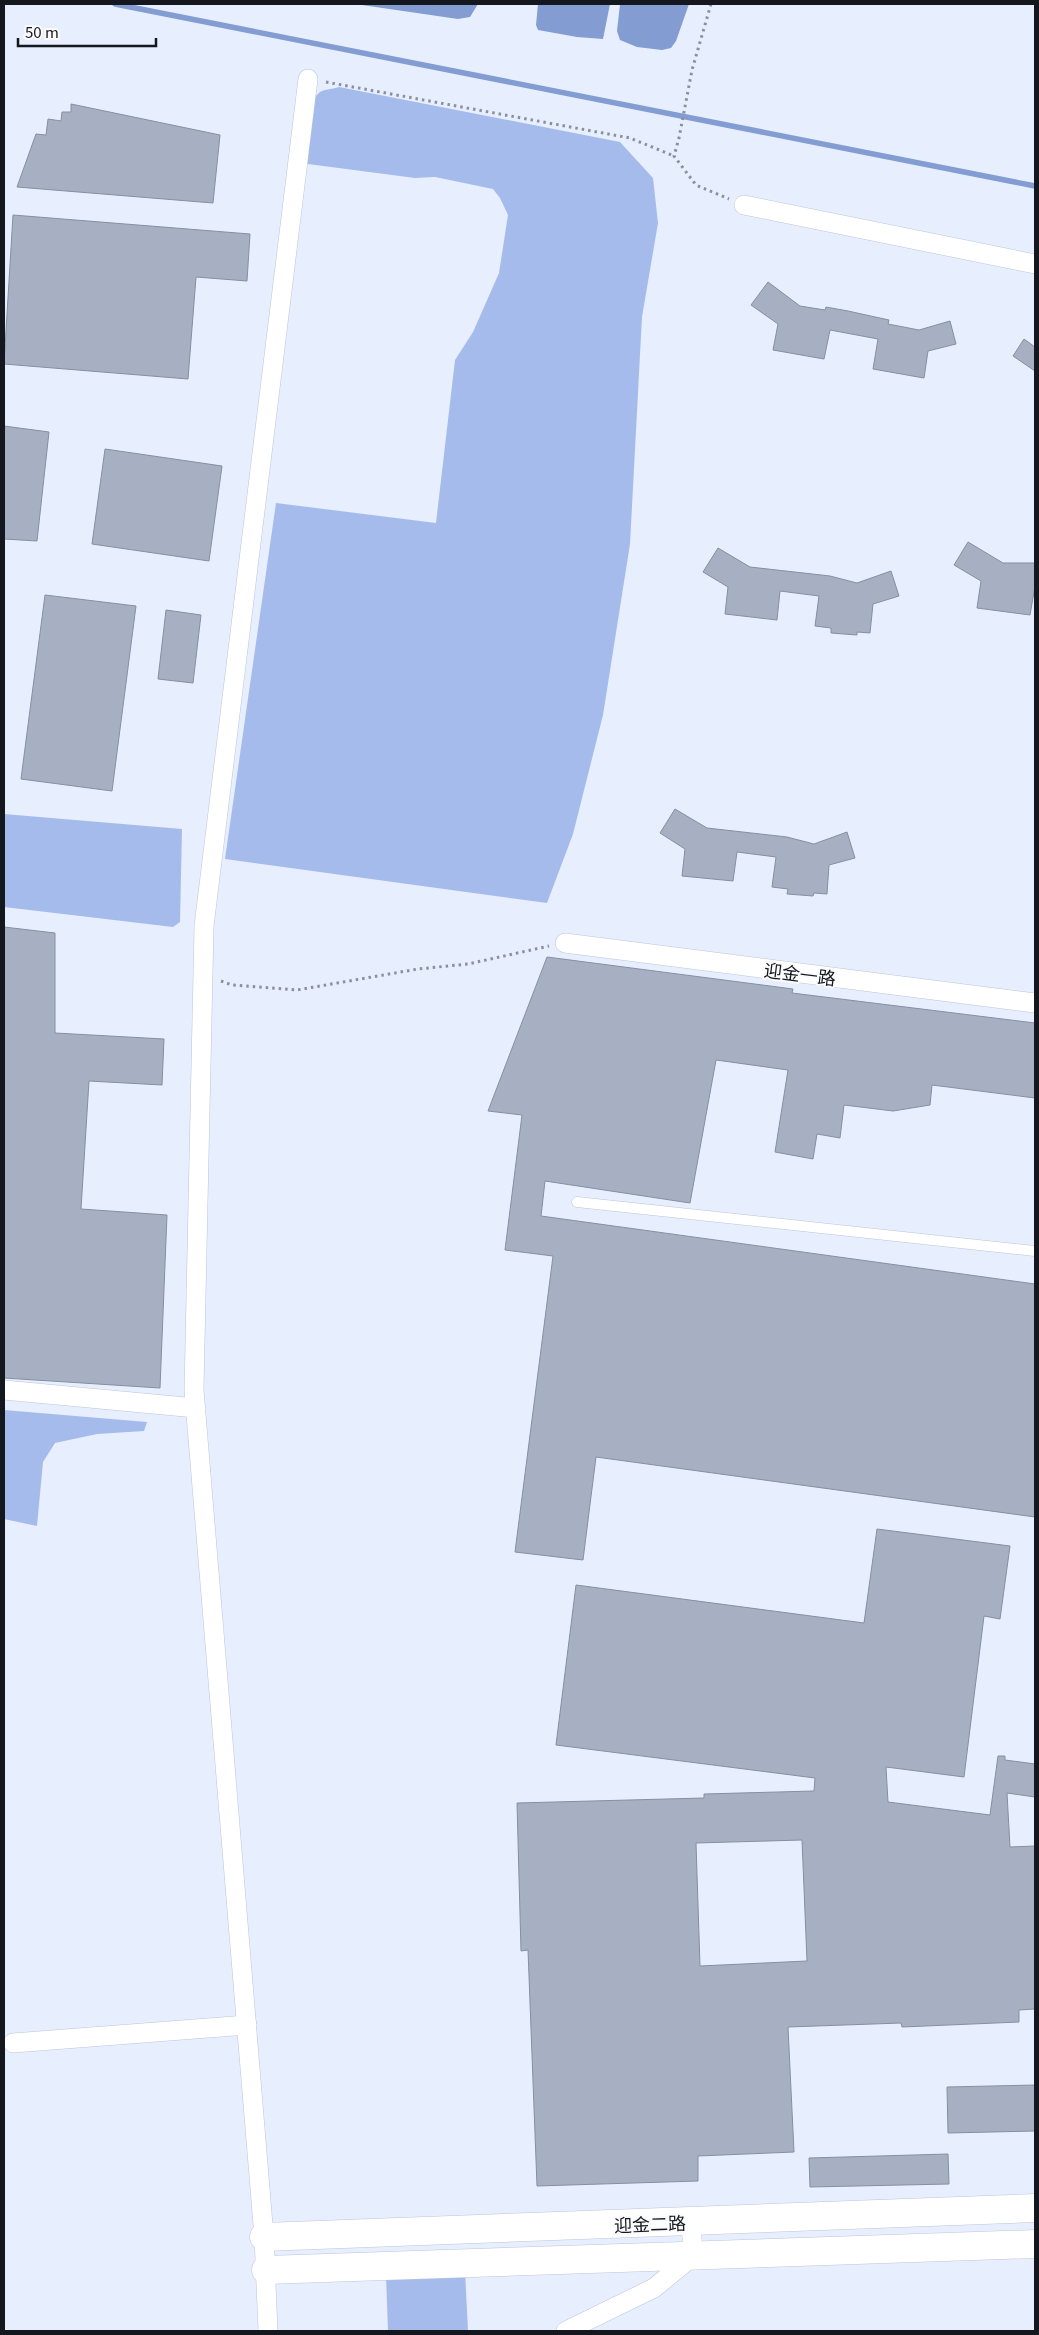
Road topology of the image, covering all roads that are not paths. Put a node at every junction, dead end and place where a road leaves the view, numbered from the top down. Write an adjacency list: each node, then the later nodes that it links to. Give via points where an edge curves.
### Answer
1 (308, 79): 9 (street, via 206,916)
2 (744, 205): 3 (street)
3 (1035, 264)
4 (565, 943): 5 (street, 迎金一路)
5 (1035, 1003)
6 (577, 1202): 7 (lane)
7 (1035, 1251)
8 (4, 1390): 9 (street)
9 (196, 1408): 10 (street)
10 (247, 2024): 11 (street); 14 (street)
11 (13, 2043)
12 (1035, 2208): 13 (street, 迎金二路)
13 (691, 2222): 14 (street, 迎金二路); 16 (street)
14 (264, 2237): 17 (street)
15 (1035, 2244): 16 (street, 迎金二路)
16 (692, 2256): 17 (street, 迎金二路); 19 (street, via 654,2288)
17 (266, 2270): 18 (street)
18 (268, 2331)
19 (566, 2331)

